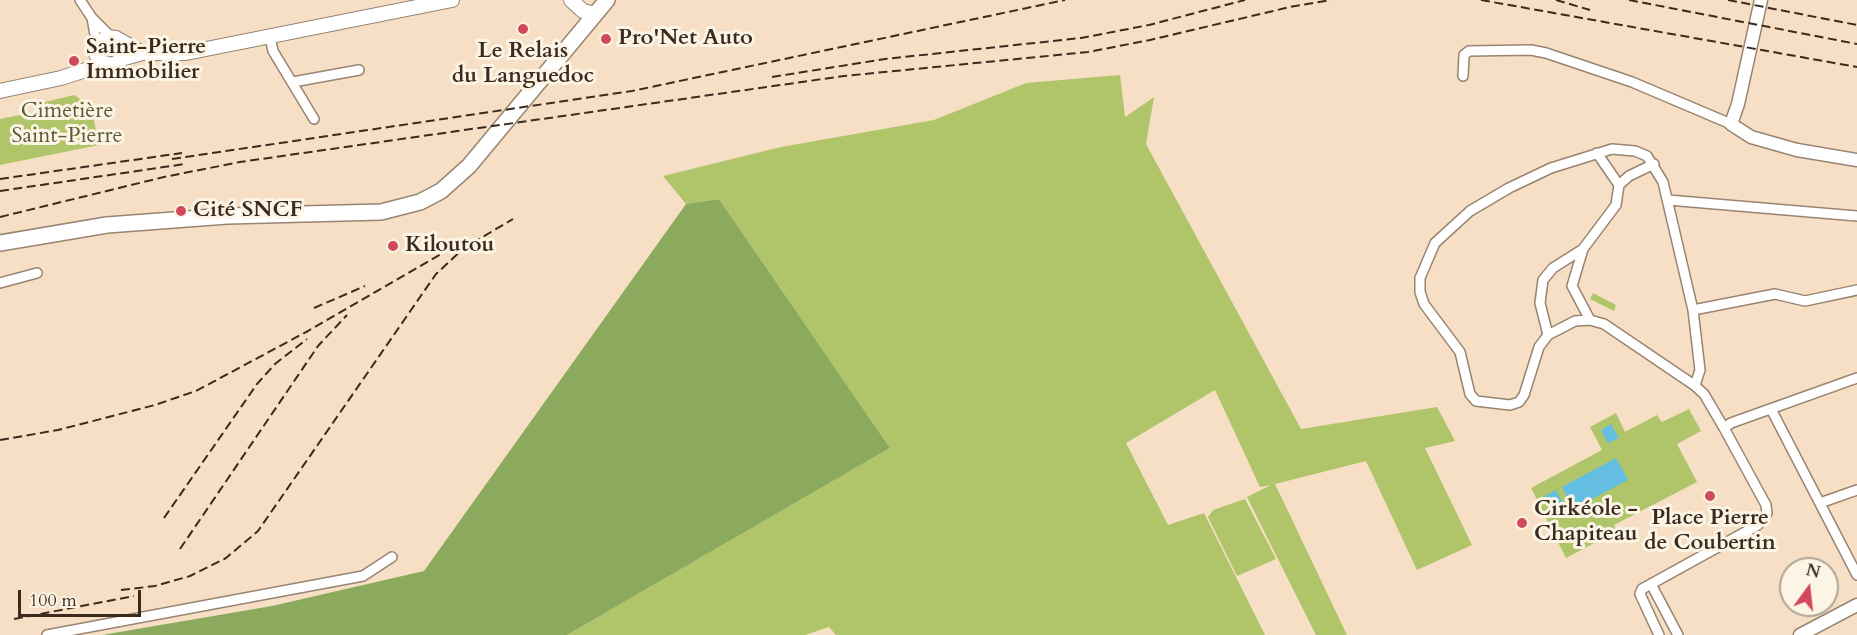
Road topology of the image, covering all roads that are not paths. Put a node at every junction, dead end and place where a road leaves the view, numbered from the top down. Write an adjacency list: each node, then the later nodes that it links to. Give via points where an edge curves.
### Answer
1 (80, 0): 6 (street)
2 (452, 0): 7 (main road)
3 (1761, 0): 20 (street)
4 (570, 3): 5 (main road, via 584,11); 12 (main road, via 578,24)
5 (604, 5): 12 (main road)
6 (92, 18): 8 (street); 9 (street)
7 (270, 36): 10 (main road, via 186,53); 17 (street, via 273,51)
8 (115, 39): 9 (main road, via 102,39); 10 (main road); 11 (main road, via 124,50)
9 (96, 48): 13 (main road, via 97,58); 15 (main road)
10 (142, 53): 11 (main road)
11 (121, 59): 13 (main road, via 114,65)
12 (557, 60): 27 (main road, via 469,166 441,191 420,202 396,207 323,208 118,224)
13 (104, 64): 15 (main road)
14 (359, 70): 17 (street)
15 (81, 72): 18 (main road)
16 (1463, 76): 20 (street, via 1464,55 1468,51 1531,50 1632,82)
17 (293, 82): 19 (street)
18 (0, 91)
19 (314, 119)
20 (1731, 124): 22 (street, via 1751,137)
21 (1598, 153): 23 (street, via 1612,149 1635,151); 24 (street); 34 (street, via 1551,168 1470,211 1435,243 1420,278 1424,304 1460,352 1470,394 1476,401 1510,405 1519,402 1539,347)
22 (1857, 160)
23 (1654, 164): 24 (street); 25 (street)
24 (1619, 185): 28 (street, via 1616,205)
25 (1668, 200): 26 (street); 32 (street)
26 (1857, 216)
27 (0, 243)
28 (1583, 249): 33 (street, via 1572,286); 34 (street, via 1553,268 1543,280 1540,303)
29 (37, 273): 30 (street)
30 (0, 283)
31 (1857, 290): 32 (street, via 1804,301 1775,294)
32 (1693, 309): 36 (street, via 1700,370)
33 (1590, 320): 34 (street, via 1575,321); 36 (street, via 1604,324)
34 (1548, 335)
35 (1857, 378): 37 (street)
36 (1694, 385): 38 (street, via 1704,394)
37 (1772, 409): 38 (street); 40 (street)
38 (1724, 428): 43 (street, via 1766,505 1764,520)
39 (1857, 490): 40 (street)
40 (1820, 502): 42 (street)
41 (392, 557): 45 (street, via 363,576)
42 (1857, 575)
43 (1651, 584): 46 (street, via 1640,594); 47 (street)
44 (1857, 605): 48 (street)
45 (47, 635)
46 (1659, 635)
47 (1678, 635)
48 (1800, 635)

